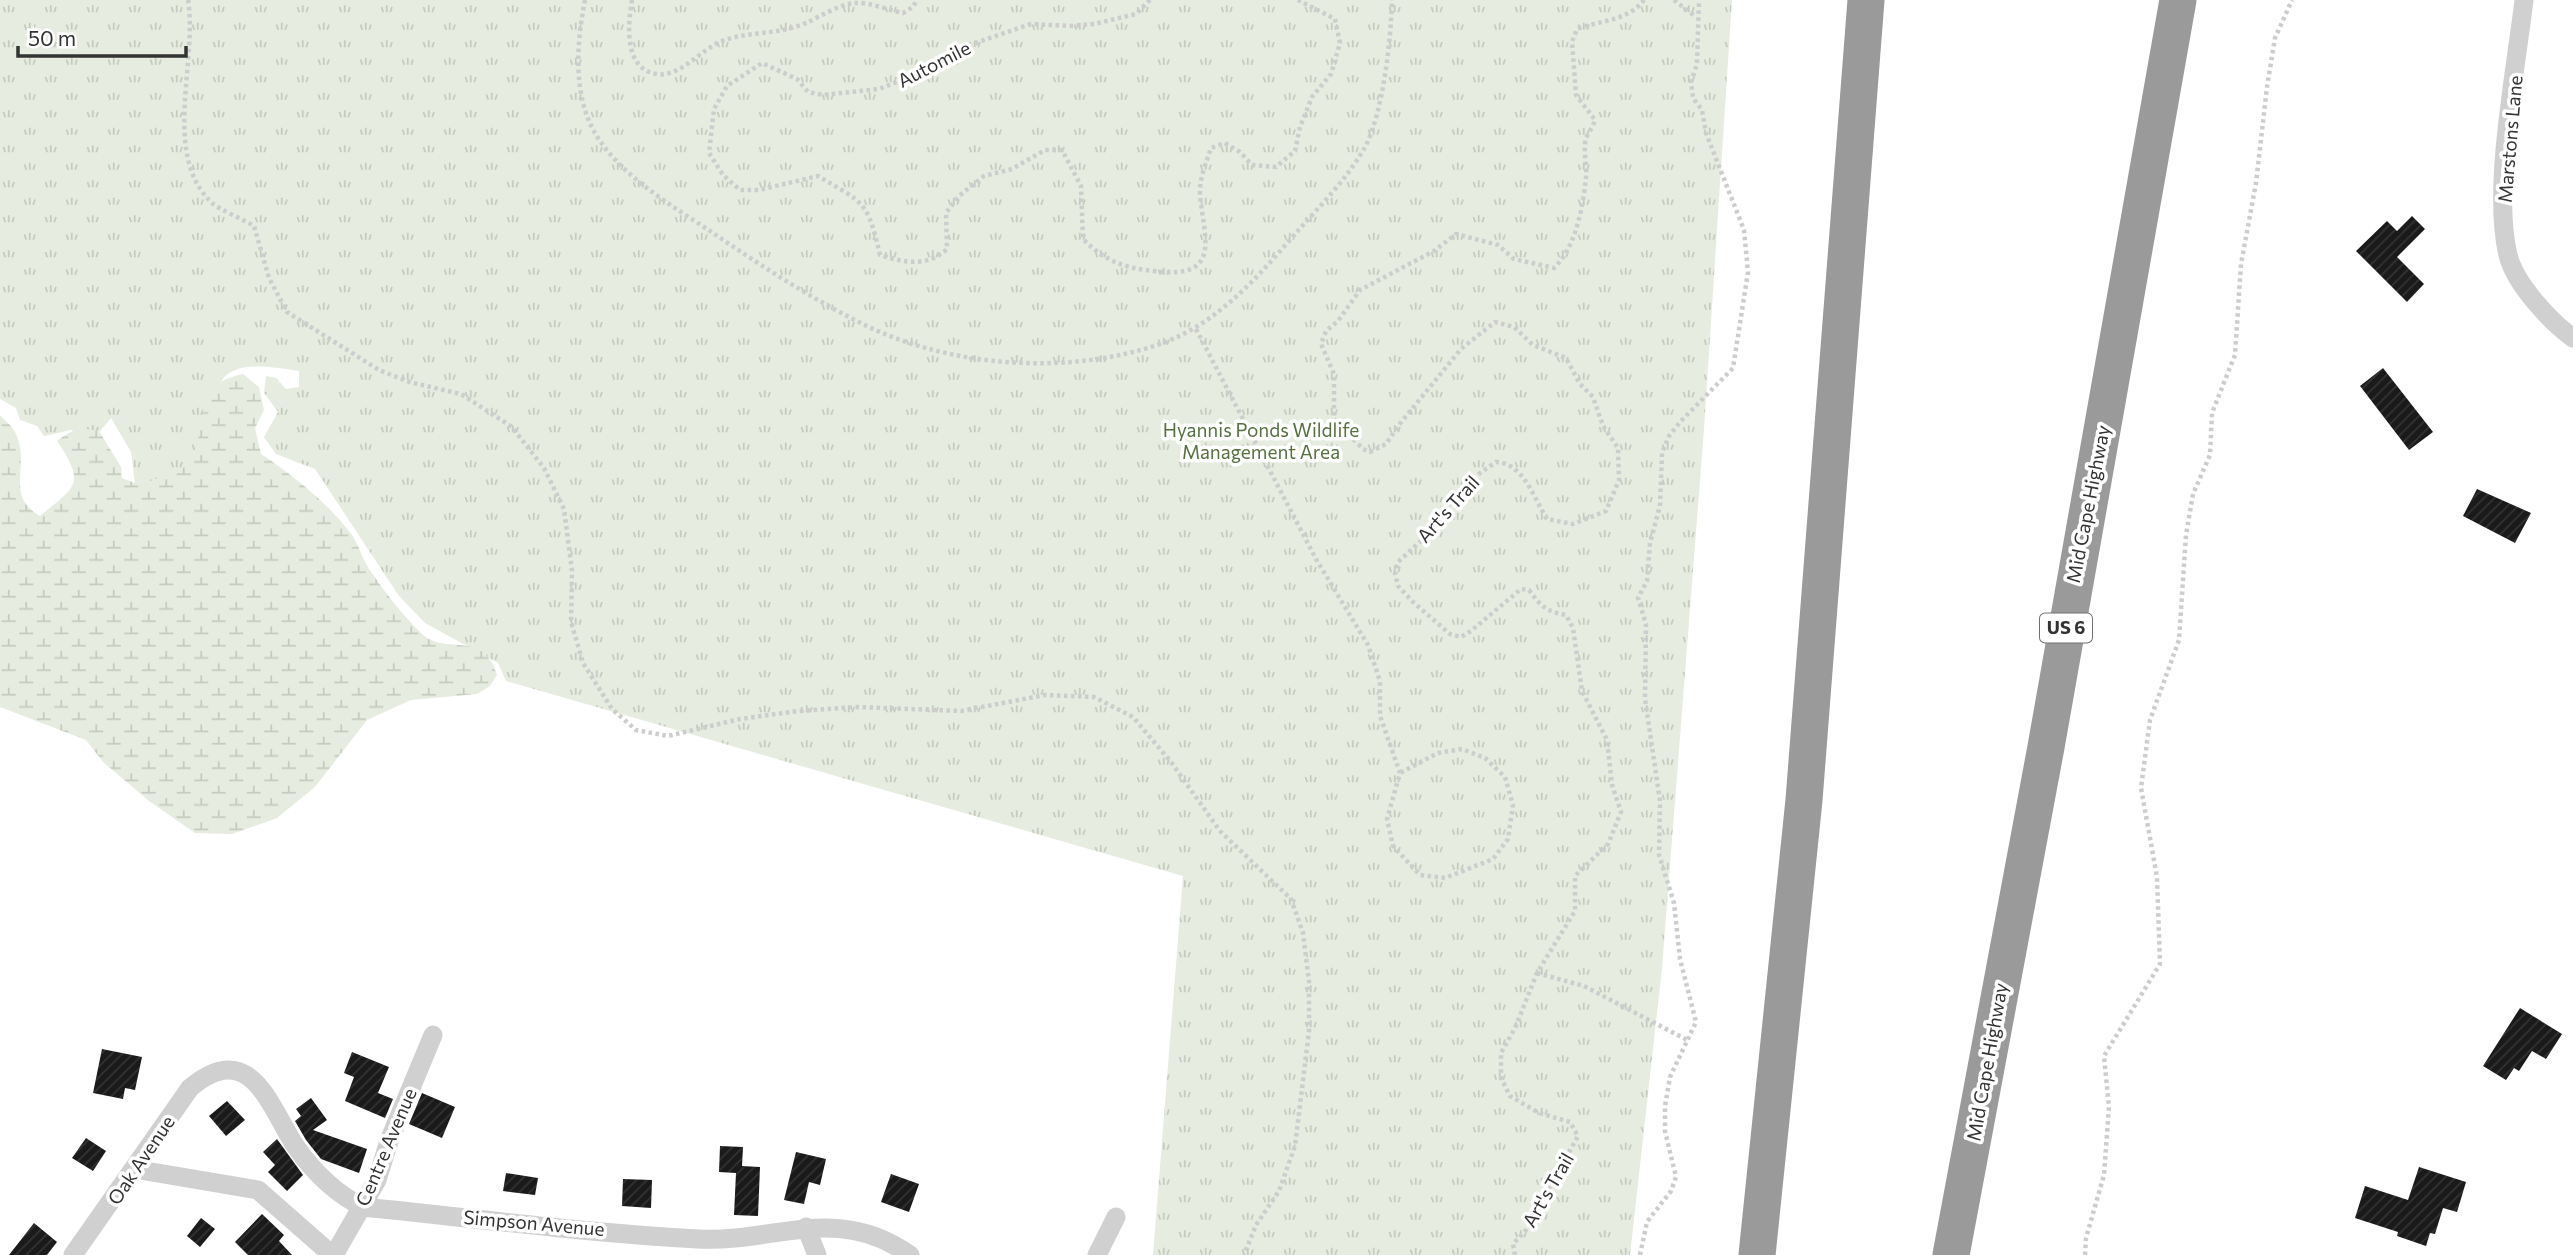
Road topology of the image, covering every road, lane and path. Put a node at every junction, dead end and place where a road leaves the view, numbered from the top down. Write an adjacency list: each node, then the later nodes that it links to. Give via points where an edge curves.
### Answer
1 (188, 0): 33 (path, via 190,72 183,118 189,168 212,204 254,226 270,278 287,312 379,370 461,394 512,427 544,468 564,509 572,572 571,622 583,663 612,709 636,730 668,736 798,711 858,707 961,710 1045,695 1094,697 1133,717 1220,831 1291,899 1303,933 1309,982 1305,1085 1295,1146 1279,1191 1256,1225)
2 (585, 0): 16 (path, via 578,34 578,77 599,140 623,167 679,210 871,328 937,350 1045,364 1094,359 1159,344)
3 (632, 0): 4 (path, via 628,34 632,51 643,68 656,74 674,72 724,40 789,29 855,3 903,13)
4 (917, 0)
5 (1150, 0): 6 (path, Automile, via 1136,14 1094,24 1031,24 978,42 928,70 879,89 823,95 808,92 797,79 762,63 727,86 715,109 709,153 740,190 818,176 859,201 871,214 880,254 919,261 935,260 947,249 946,213 984,176 1012,169 1045,150 1062,149 1081,186 1083,239 1100,256 1125,268 1184,272 1201,261 1208,242 1200,193 1211,148 1225,143 1252,165 1276,167 1295,151 1312,97 1331,74 1340,43 1335,19)
6 (1298, 0)
7 (1392, 0): 16 (path, via 1385,77 1365,146 1272,260 1227,306)
8 (1644, 0): 19 (path, Art's Trail, via 1625,17 1577,29 1572,42 1576,95 1595,120 1584,142 1586,175 1572,243 1562,260 1554,268 1531,265 1486,240 1456,234 1434,251 1360,290 1326,331 1321,344 1334,374 1334,419 1370,452 1386,444 1461,349 1495,322 1514,327 1534,345 1566,358 1593,397 1603,426 1618,448 1619,480 1606,511 1573,523 1547,519 1538,496 1514,466 1496,461 1434,520 1424,538 1398,562 1395,574 1405,594 1450,634 1461,637 1521,589 1529,590 1540,607 1571,620 1582,691 1606,740 1621,812 1608,844 1575,876 1576,911)
9 (1674, 0): 15 (path)
10 (1699, 0): 15 (path)
11 (1866, 0): 36 (highway, via 1805,787)
12 (2178, 0): 37 (highway, Mid Cape Highway / US 6)
13 (2292, 0): 38 (path, via 2275,38 2241,264 2235,355 2213,413 2210,454 2193,495 2179,640 2148,734 2141,789 2157,877 2161,964 2104,1056 2109,1107 2104,1175)
14 (2524, 0): 17 (street, Marstons Lane, via 2504,191 2508,257 2528,292 2556,326)
15 (1697, 17): 21 (path, via 1693,99 1702,110 1706,133 1744,230 1748,272 1733,368 1681,421 1662,453 1660,506 1650,543 1647,581 1638,598 1646,624 1645,699 1660,801 1659,855 1674,903 1679,959 1696,1022)
16 (1196, 329): 18 (path, via 1316,559 1368,645 1380,681 1380,716)
17 (2573, 338)
18 (1399, 773): 18 (path, via 1387,820 1393,846 1420,875 1446,878 1493,859 1508,839 1513,806 1505,777 1485,758 1462,749 1438,753)
19 (1537, 973): 21 (path, via 1584,986); 34 (path, Art's Trail, via 1501,1053 1501,1078 1510,1096 1539,1113 1570,1122 1578,1136 1527,1230 1513,1244)
20 (433, 1035): 24 (street, Centre Avenue)
21 (1687, 1040): 35 (path, via 1670,1077 1665,1106 1665,1131 1676,1177 1647,1222)
22 (215, 1073): 23 (street, Oak Avenue, via 190,1088); 24 (street, Simpson Avenue, via 237,1071 251,1077 297,1148 328,1184 344,1199)
23 (134, 1169): 28 (street, Oak Avenue); 29 (street, via 258,1190)
24 (363, 1207): 27 (street, Simpson Avenue); 29 (street, Centre Avenue)
25 (1116, 1217): 32 (street)
26 (806, 1227): 27 (street, Simpson Avenue); 30 (street); 31 (street, Simpson Avenue, via 867,1232)
27 (704, 1247)
28 (73, 1255)
29 (333, 1255)
30 (817, 1255)
31 (910, 1255)
32 (1097, 1255)
33 (1244, 1255)
34 (1515, 1255)
35 (1640, 1255)
36 (1757, 1255)
37 (1951, 1255)
38 (2085, 1255)

